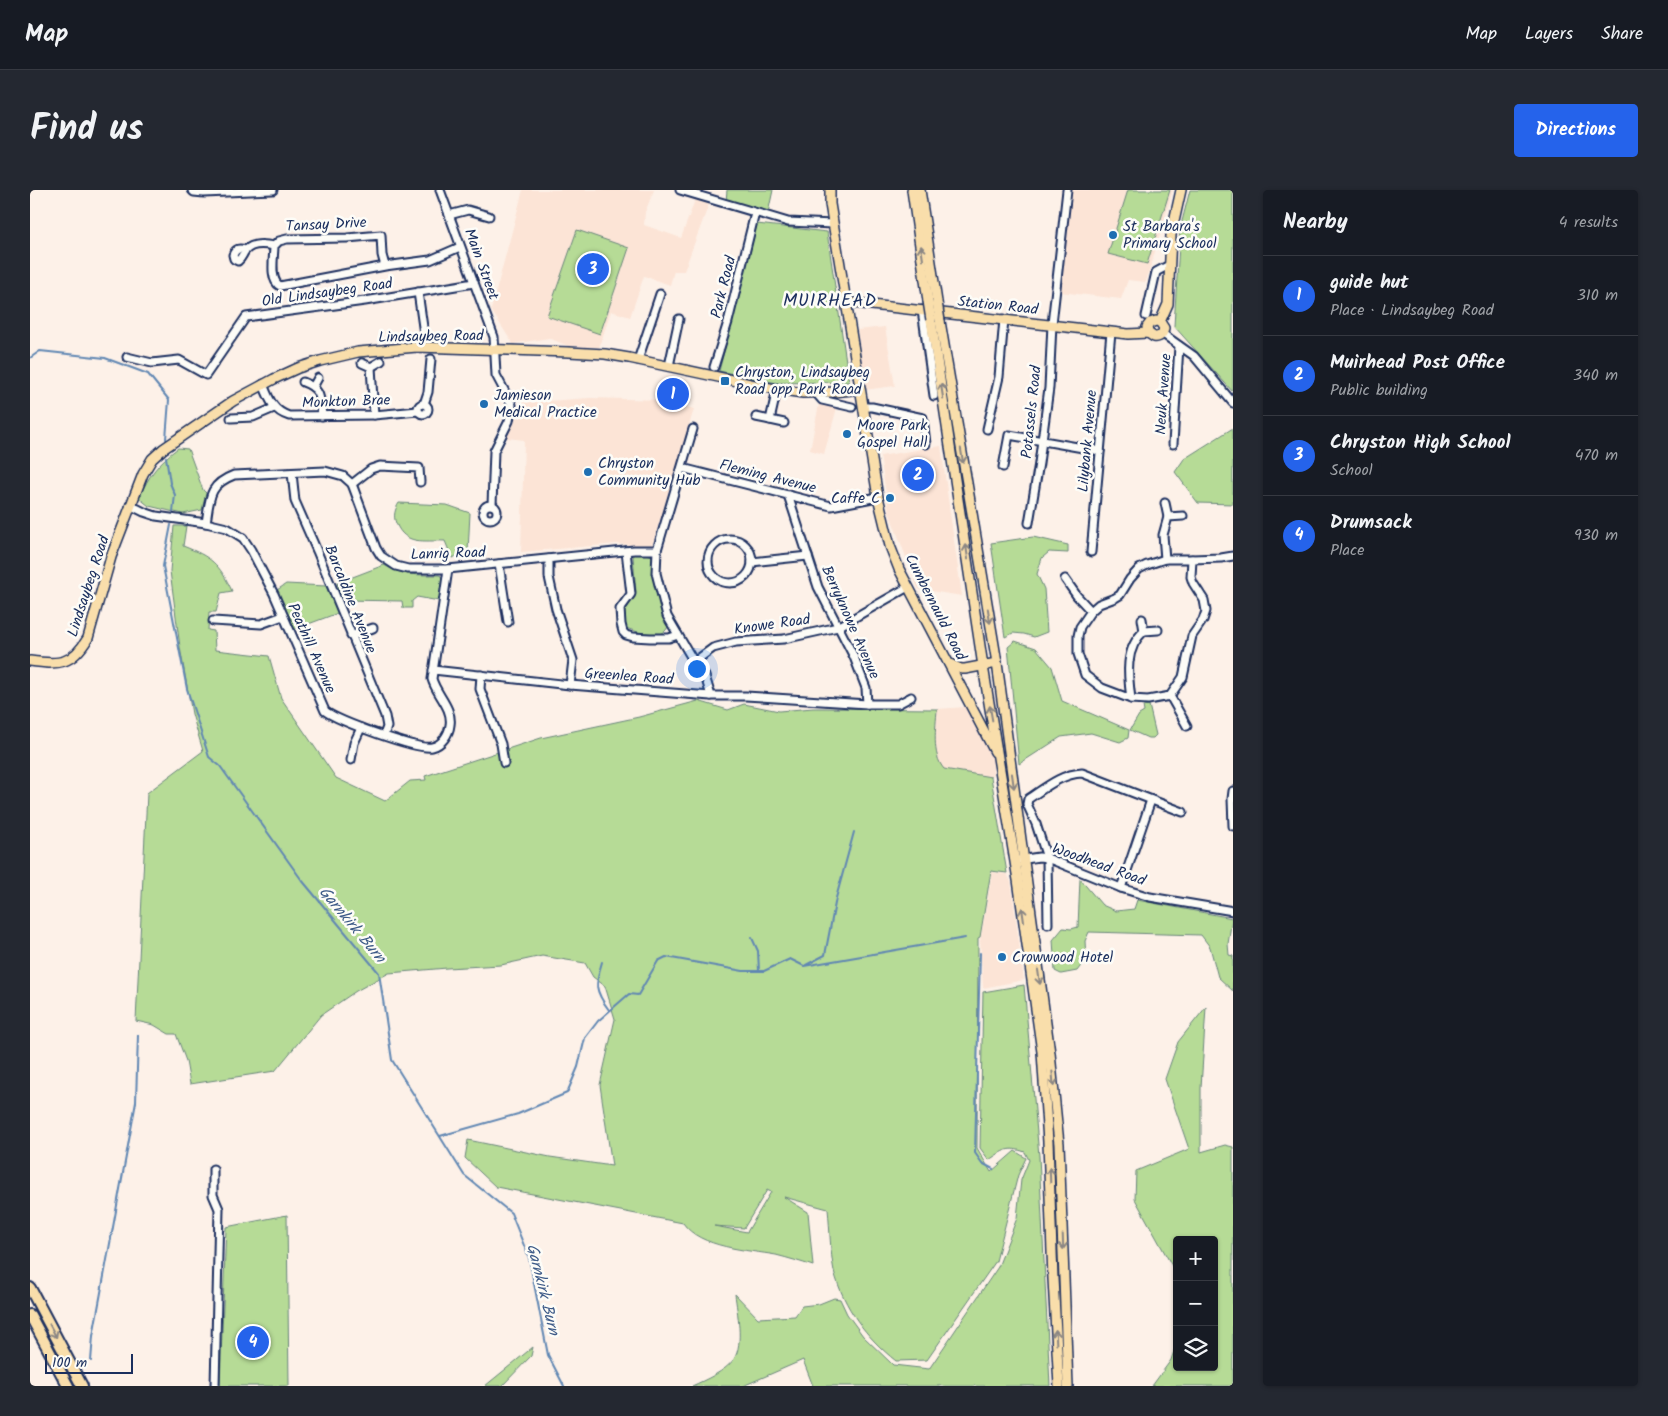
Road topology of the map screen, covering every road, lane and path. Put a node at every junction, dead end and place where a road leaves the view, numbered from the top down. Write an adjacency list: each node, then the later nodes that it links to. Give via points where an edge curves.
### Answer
1 (192, 190): 2 (street)
2 (254, 190): 3 (street)
3 (273, 190)
4 (440, 190): 12 (street, Main Street)
5 (680, 190): 11 (street)
6 (830, 190): 14 (main road, Cumbernauld Road)
7 (912, 190): 24 (main road, one-way to 7)
8 (920, 190): 24 (main road)
9 (1067, 190): 31 (street, Potassels Road)
10 (1181, 190): 18 (main road, via 1171,235)
11 (755, 212): 14 (street, via 788,222); 45 (street, Park Road)
12 (449, 215): 13 (street, via 468,210); 16 (street, Main Street)
13 (489, 216)
14 (833, 224): 23 (main road, Cumbernauld Road)
15 (274, 246): 17 (street, via 260,244); 19 (street, Tansay Drive, via 287,239 381,235); 19 (street, Tansay Drive, via 274,279 280,286)
16 (460, 247): 19 (street, Tansay Drive, via 435,259); 20 (street, Main Street)
17 (246, 250)
18 (1169, 265): 26 (street, via 1156,272); 30 (main road, via 1168,304)
19 (385, 266)
20 (474, 283): 21 (street, Old Lindsaybeg Road); 37 (street, Main Street, via 494,336)
21 (418, 292): 34 (street, via 418,318); 38 (street, Old Lindsaybeg Road, via 246,317 206,375 179,360 152,363)
22 (660, 294): 40 (street)
23 (845, 302): 25 (main road, Station Road); 51 (main road, Cumbernauld Road)
24 (933, 302): 29 (main road, bridge)
25 (922, 310): 28 (main road, Station Road); 53 (street)
26 (1146, 316)
27 (679, 319): 43 (street)
28 (1004, 319): 31 (main road, Station Road); 65 (street, via 999,377)
29 (936, 321): 110 (main road, one-way to 110); 112 (main road, one-way to 29)
30 (1160, 322): 33 (main road, via 1150,322); 35 (main road, via 1164,328)
31 (1052, 324): 32 (main road, Station Road); 66 (street, Potassels Road)
32 (1111, 332): 33 (main road, Station Road); 69 (street, Lilybank Avenue)
33 (1148, 333): 35 (main road, Station Road, via 1154,338)
34 (424, 334)
35 (1162, 334): 36 (street)
36 (1179, 346): 54 (street, via 1194,356); 68 (street, Neuk Avenue)
37 (495, 348): 40 (main road, Lindsaybeg Road, via 605,354); 48 (main road, Lindsaybeg Road, via 417,347 358,352 320,360); 79 (street, Main Street, via 496,375 512,405 509,421 494,451)
38 (127, 357)
39 (431, 359): 58 (street, Monkton Brae, via 424,404 427,412)
40 (638, 360): 43 (main road, Lindsaybeg Road)
41 (380, 361): 44 (street)
42 (362, 363): 44 (street)
43 (669, 366): 50 (main road, Lindsaybeg Road)
44 (371, 367): 58 (street)
45 (714, 367)
46 (318, 378): 49 (street)
47 (303, 382): 49 (street)
48 (263, 384): 57 (street); 78 (main road, Lindsaybeg Road, via 209,416 163,449 147,466)
49 (313, 387): 59 (street, via 320,396)
50 (778, 389): 52 (main road, Lindsaybeg Road); 62 (street)
51 (860, 389): 52 (main road, Lindsaybeg Road); 56 (main road, Cumbernauld Road)
52 (816, 392): 55 (street, Lindsaybeg Road, via 822,400)
53 (934, 396)
54 (1233, 403)
55 (849, 404)
56 (863, 407): 67 (street, via 923,418); 76 (main road, Cumbernauld Road)
57 (274, 408): 59 (street, Monkton Brae, via 289,416); 61 (street, via 253,417)
58 (374, 415): 59 (street, Monkton Brae)
59 (322, 416)
60 (756, 417): 62 (street)
61 (231, 418)
62 (770, 420): 63 (street)
63 (784, 423)
64 (693, 429): 71 (street)
65 (987, 429)
66 (1042, 440): 69 (street); 70 (street, via 1009,435); 83 (street, Potassels Road)
67 (926, 444)
68 (1173, 444)
69 (1100, 451): 86 (street, Lilybank Avenue)
70 (1003, 467)
71 (682, 468): 75 (street, Fleming Avenue); 84 (street)
72 (292, 473): 74 (street, via 325,471 343,476); 82 (street, via 234,475 223,480 211,494); 107 (street, Barcaldine Avenue, via 294,501)
73 (420, 482): 74 (street, via 420,468 380,466)
74 (352, 484): 94 (street, Lanrig Road, via 381,556 396,566 408,569)
75 (788, 495): 76 (street, Fleming Avenue, via 831,506); 87 (street, Berryknowe Avenue)
76 (878, 497): 96 (main road, Cumbernauld Road, via 890,546)
77 (1165, 503): 81 (street)
78 (130, 505): 82 (street, Peathill Avenue, via 156,516); 108 (main road, Lindsaybeg Road, via 88,638 82,648 64,662)
79 (492, 505)
80 (1183, 516): 81 (street)
81 (1168, 517): 90 (street, via 1163,535)
82 (206, 522): 98 (street, Peathill Avenue, via 227,528 243,538)
83 (1029, 523)
84 (657, 550): 85 (street, Lanrig Road); 106 (street, via 656,573 667,616)
85 (626, 551): 89 (street, Lanrig Road); 106 (street, via 631,594 620,609 623,632 633,637 650,638)
86 (1091, 552)
87 (808, 556): 92 (street); 103 (street, Berryknowe Avenue, via 818,587)
88 (1233, 556): 91 (street)
89 (549, 559): 93 (street, Lanrig Road); 115 (street, via 556,609 573,660)
90 (1165, 559): 91 (street); 97 (street, via 1139,569 1120,595)
91 (1192, 559): 117 (street, via 1191,578 1204,600 1206,611 1192,636 1184,677)
92 (752, 562): 92 (street, via 747,576 730,584 715,578 708,564 710,551 725,540 741,542 748,549)
93 (498, 564): 94 (street, Lanrig Road); 101 (street)
94 (448, 570): 113 (street, Peathill Avenue)
95 (1065, 579): 97 (street)
96 (908, 587): 103 (street, Knowe Road); 111 (main road, Cumbernauld Road)
97 (1091, 611): 119 (street, via 1078,636 1078,654 1085,675 1102,688)
98 (283, 616): 100 (street, via 261,624); 122 (street, Peathill Avenue, via 325,711)
99 (1142, 619): 105 (street)
100 (212, 622)
101 (508, 622)
102 (373, 627): 107 (street)
103 (838, 627): 109 (street, Knowe Road, via 784,640 736,642 713,648); 120 (street, Berryknowe Avenue, via 866,688)
104 (1158, 630): 105 (street)
105 (1144, 631): 119 (street, via 1132,647 1128,670)
106 (678, 635): 109 (street)
107 (351, 636): 123 (street, Barcaldine Avenue, via 385,716 387,727)
108 (30, 661)
109 (694, 662): 116 (street, via 705,676)
110 (997, 663): 112 (main road); 133 (main road, one-way to 133)
111 (950, 664): 112 (main road, via 961,669); 125 (main road, Cumbernauld Road)
112 (983, 666): 125 (main road, one-way to 112)
113 (433, 670): 114 (street, Greenlea Road); 123 (street, Peathill Avenue, via 435,689 448,708 451,723 440,744 418,747)
114 (481, 675): 115 (street, Greenlea Road); 126 (street, via 480,689 501,744)
115 (570, 685): 116 (street, Greenlea Road)
116 (711, 696): 120 (street, Greenlea Road)
117 (1170, 696): 119 (street); 121 (street)
118 (911, 697): 120 (street, Greenlea Road, via 898,704)
119 (1131, 699)
120 (867, 704)
121 (1187, 726)
122 (361, 728): 123 (street, Peathill Avenue); 124 (street)
123 (384, 735)
124 (351, 760)
125 (999, 761): 134 (main road)
126 (504, 763)
127 (1233, 791): 129 (street)
128 (1151, 800): 130 (street); 132 (street, via 1082,773 1064,776 1028,799); 135 (street)
129 (1233, 810): 131 (street)
130 (1183, 812)
131 (1233, 826)
132 (1047, 858): 133 (street, Woodhead Road); 135 (street, Woodhead Road); 137 (street)
133 (1024, 859): 134 (street, Woodhead Road); 145 (main road, one-way to 145, via 1059,1144)
134 (1014, 861): 144 (main road, one-way to 134, via 1042,1052)
135 (1121, 888): 136 (street, Woodhead Road, via 1150,897)
136 (1233, 911)
137 (1048, 924)
138 (213, 1169): 143 (street, via 213,1195 219,1210)
139 (30, 1288): 142 (highway, one-way to 142)
140 (30, 1315): 141 (highway)
141 (68, 1386)
142 (82, 1386)
143 (215, 1386)
144 (1059, 1386)
145 (1068, 1386)

